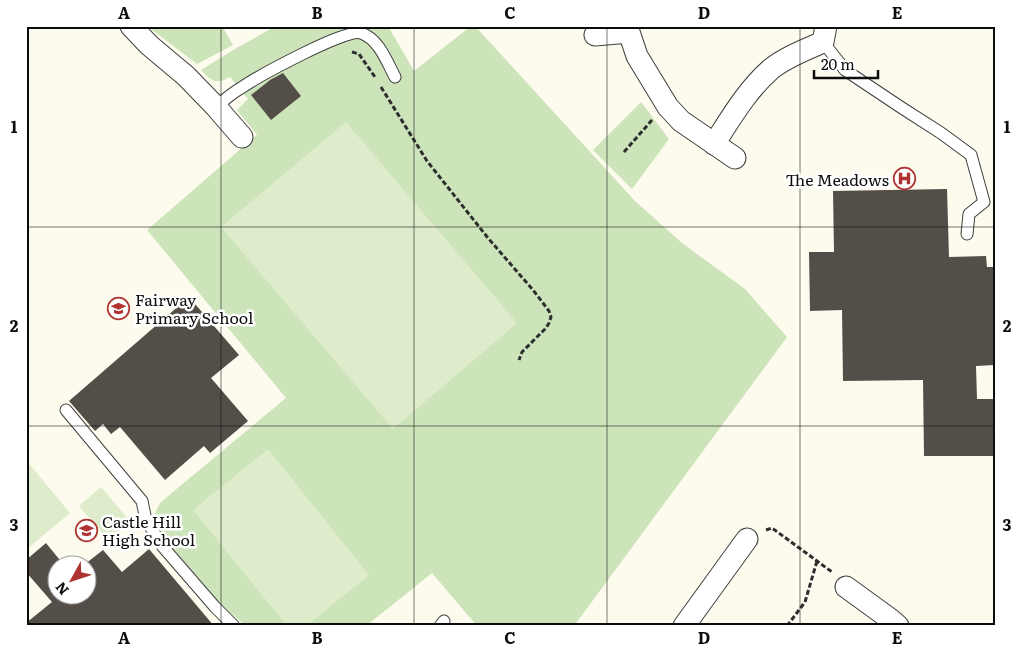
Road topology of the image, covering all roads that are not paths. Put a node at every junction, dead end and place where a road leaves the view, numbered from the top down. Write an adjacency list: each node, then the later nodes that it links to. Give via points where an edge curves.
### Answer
1 (130, 26): 6 (street)
2 (630, 29): 4 (street); 8 (street, via 637,56 668,107 681,121)
3 (825, 34): 8 (street, via 771,68 747,94); 10 (lane, via 845,70 971,155)
4 (595, 35)
5 (395, 77): 6 (lane, via 377,44 359,32 344,35 270,70)
6 (216, 106): 7 (street)
7 (242, 138)
8 (714, 144): 9 (street)
9 (735, 158)
10 (989, 203): 11 (lane, via 969,214)
11 (967, 234)
12 (66, 410): 15 (lane, via 142,501 146,520 163,547)
13 (747, 539): 16 (street, via 727,556)
14 (846, 587): 17 (street, via 878,601)
15 (234, 626)
16 (684, 626)
17 (898, 626)

